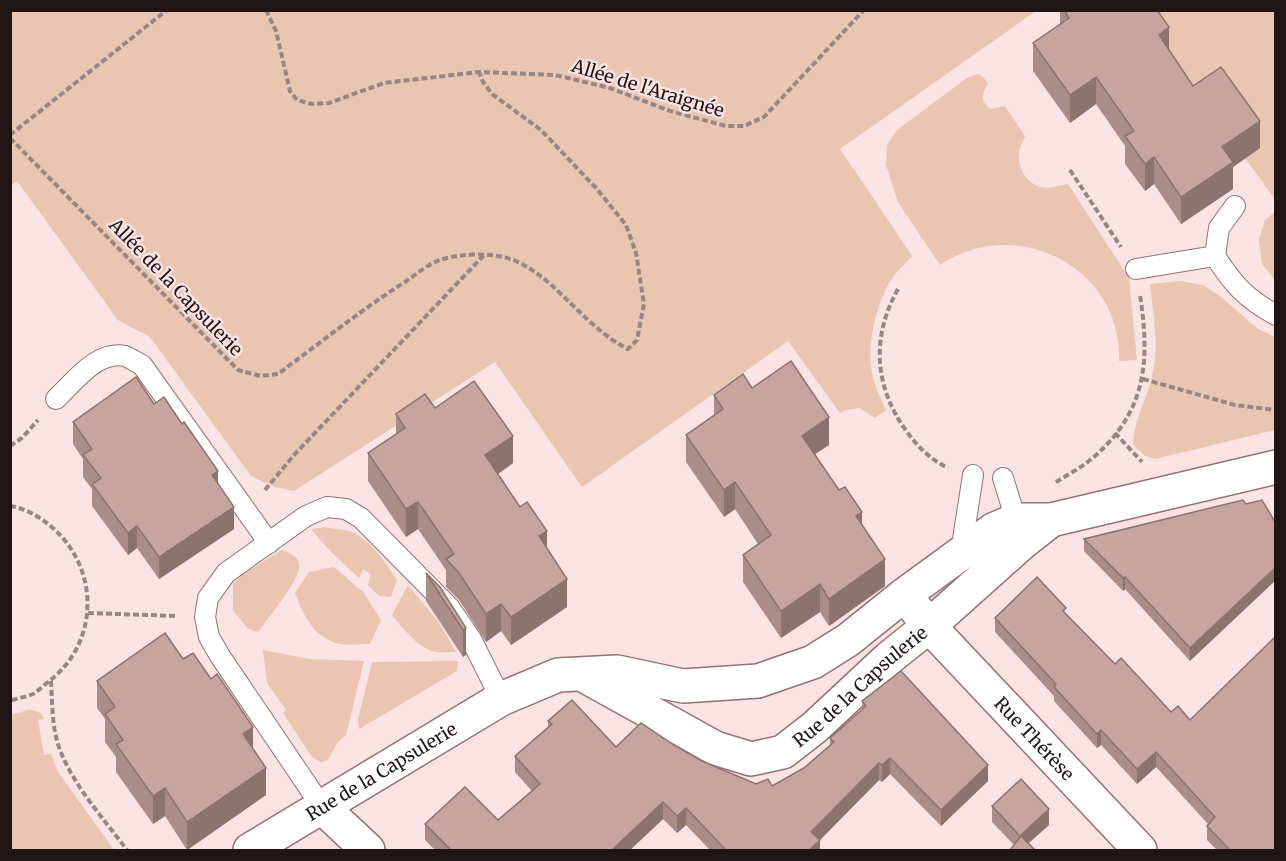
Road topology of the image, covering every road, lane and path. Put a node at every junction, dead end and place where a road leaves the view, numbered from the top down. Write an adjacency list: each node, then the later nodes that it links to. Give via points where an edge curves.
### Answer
1 (167, 10): 5 (path)
2 (266, 10): 4 (path, Allée de l'Araignée, via 276,31 290,91 297,100 329,103 384,83)
3 (864, 10): 4 (path, Allée de l'Araignée, via 764,117 744,126 726,126 670,111 610,88 555,75)
4 (479, 72): 8 (path, Allée de la Capsulerie, via 492,94 541,130 626,225 636,253 644,304 637,340 628,349 611,341 546,281 516,262)
5 (10, 136): 8 (path, Allée de la Capsulerie, via 238,370 261,376 278,374 379,298 439,260)
6 (1070, 170): 10 (path)
7 (1235, 206): 9 (lane, via 1219,228)
8 (486, 253): 26 (path)
9 (1215, 256): 10 (lane); 12 (lane, via 1253,303)
10 (1136, 269): 13 (path, via 1144,325)
11 (898, 289): 22 (path, via 888,306 880,336 883,384 892,409 915,443 932,459)
12 (1275, 315)
13 (1143, 379): 15 (path, via 1234,405); 16 (path, via 1130,414)
14 (56, 399): 26 (lane, via 101,359 126,356 142,365)
15 (1275, 410)
16 (1115, 433): 19 (path); 20 (path)
17 (22, 438): 18 (path)
18 (10, 446)
19 (1142, 462)
20 (1083, 465)
21 (1275, 467): 28 (street, Rue de la Capsulerie)
22 (953, 470)
23 (973, 475): 30 (lane)
24 (1003, 478): 27 (lane)
25 (10, 506): 32 (path, via 50,523 73,548 86,579)
26 (246, 511): 29 (lane)
27 (1016, 520): 28 (street, Rue de la Capsulerie); 30 (street, Rue de la Capsulerie)
28 (1051, 520): 34 (street, Rue de la Capsulerie)
29 (268, 543): 33 (lane, via 226,573 208,598); 37 (lane, via 306,516 327,507 346,509 361,518 449,608 471,639)
30 (961, 552): 31 (street, Rue de la Capsulerie)
31 (904, 595): 34 (street, Rue Thérèse); 35 (street, Rue de la Capsulerie, via 848,640 813,662 758,681 683,686 617,672)
32 (88, 613): 33 (path); 36 (path, via 79,646 60,674)
33 (205, 617): 39 (lane, via 209,637 220,656)
34 (929, 626): 35 (street, Rue de la Capsulerie, via 783,752 751,759 715,748); 43 (street, Rue Thérèse)
35 (581, 674): 37 (street, Rue de la Capsulerie, via 558,675)
36 (51, 680): 38 (path, via 33,694); 40 (path, via 55,732 63,758)
37 (501, 699): 39 (street, Rue de la Capsulerie)
38 (10, 700)
39 (322, 807): 41 (street, Rue de la Capsulerie); 42 (street)
40 (128, 850)
41 (250, 850)
42 (368, 850)
43 (1140, 850)

